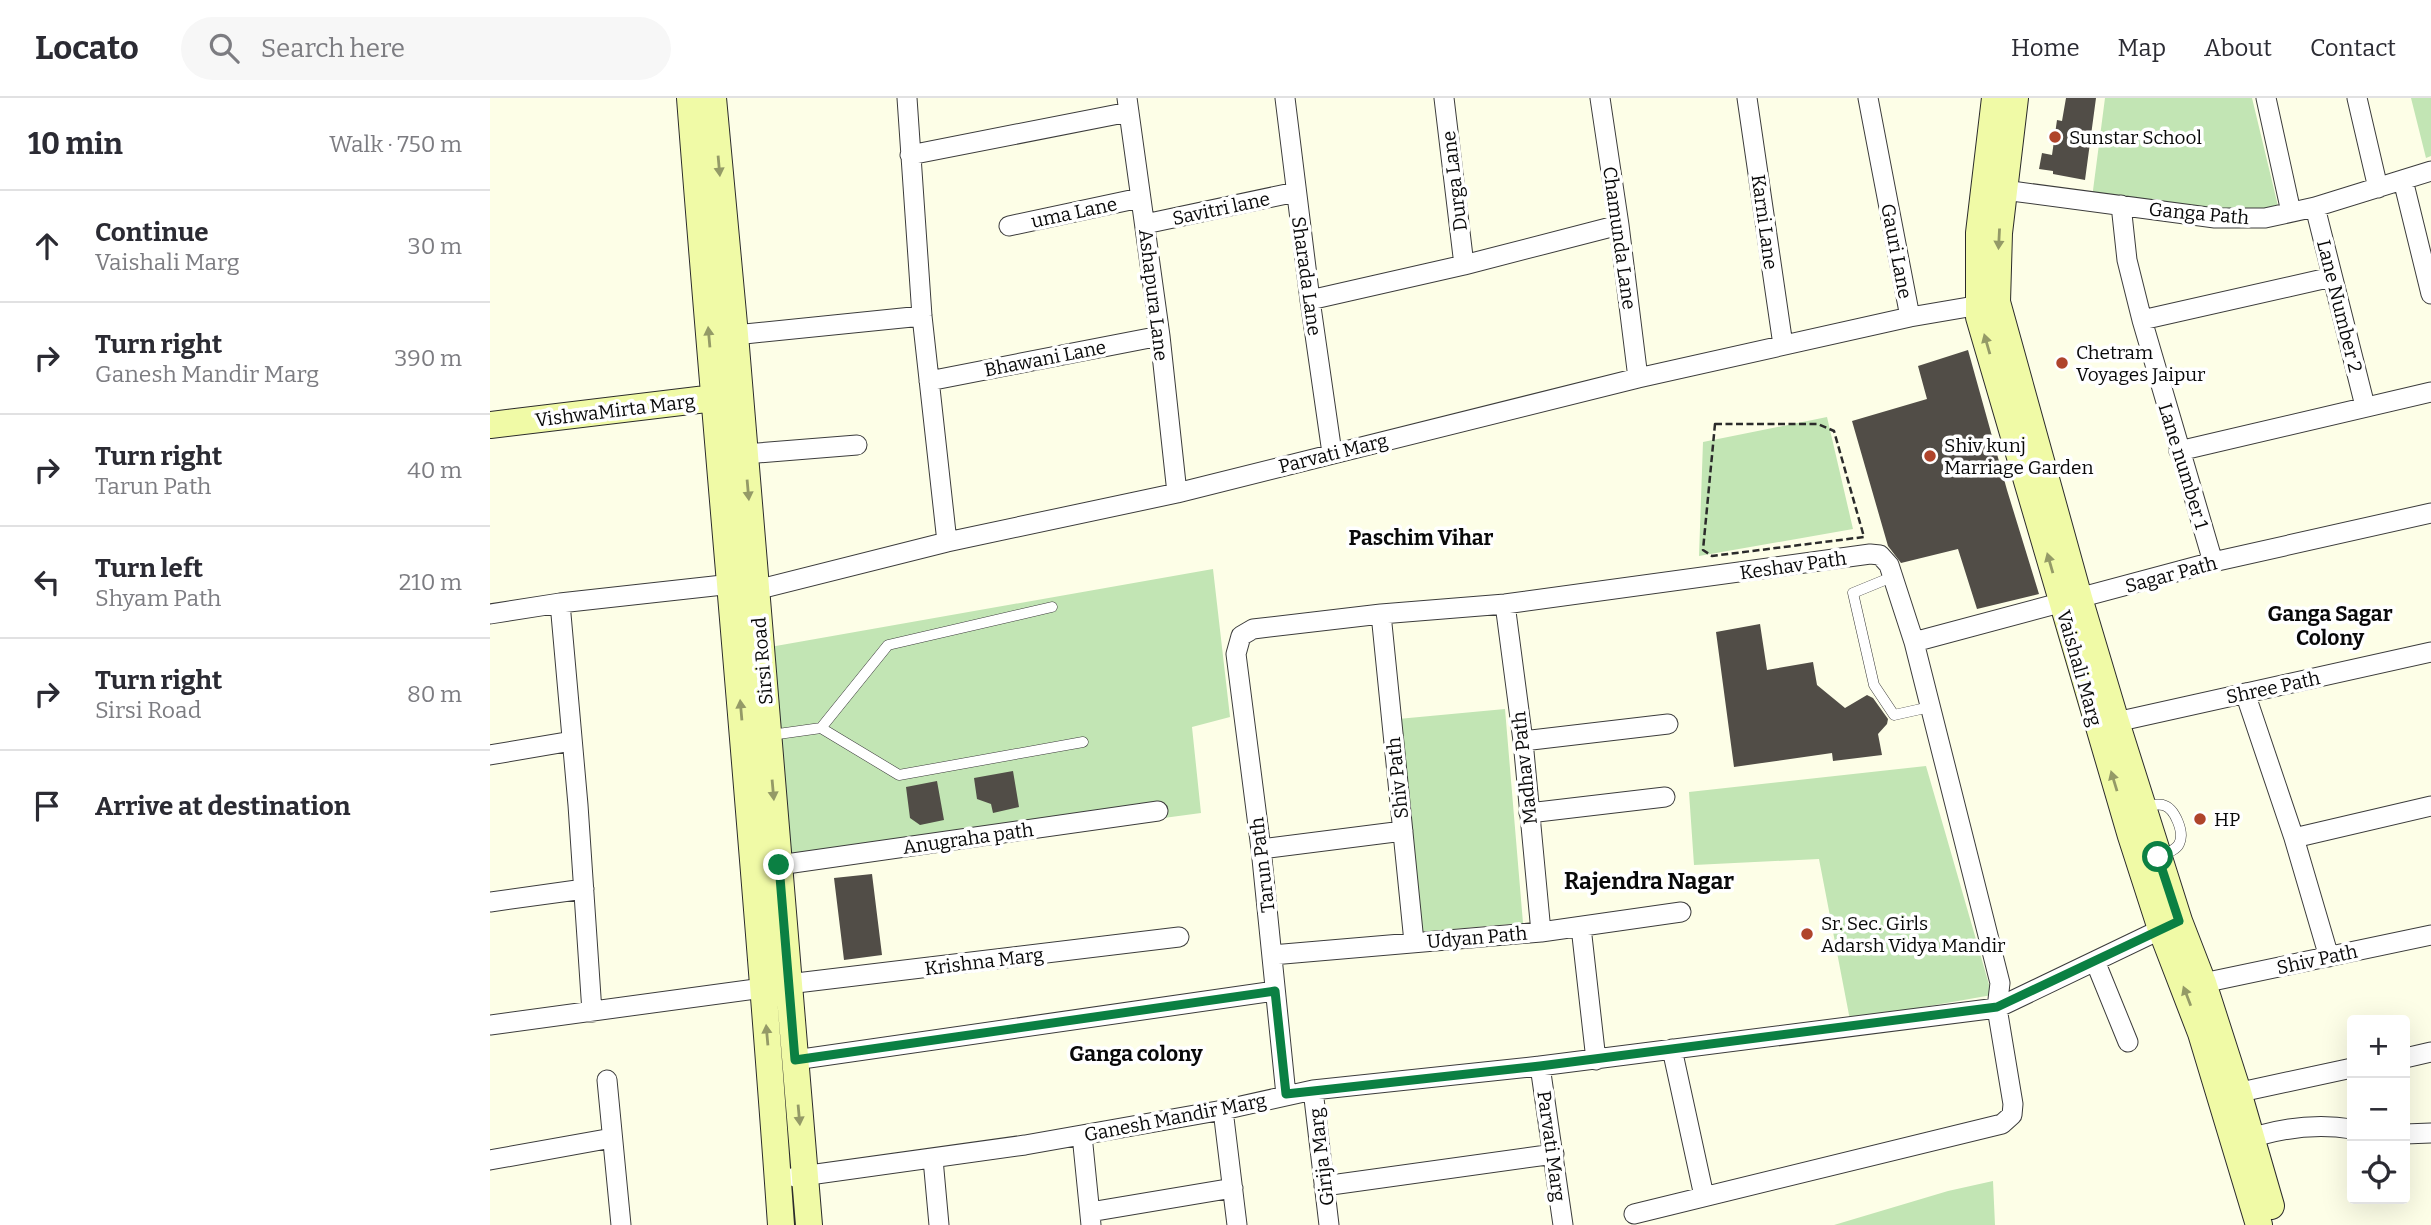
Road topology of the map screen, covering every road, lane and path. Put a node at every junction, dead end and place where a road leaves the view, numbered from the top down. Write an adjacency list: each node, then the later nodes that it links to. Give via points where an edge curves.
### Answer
1 (690, 98): 40 (street, Sirsi Road, one-way to 1)
2 (713, 98): 35 (street, Sirsi Road, one-way to 35)
3 (906, 98): 14 (street)
4 (1285, 98): 19 (street, Sharada Lane)
5 (1444, 98): 27 (street, Durga Lane)
6 (1600, 98): 25 (street, Chamunda Lane)
7 (1747, 98): 37 (street, Karni Lane)
8 (1868, 98): 33 (street, Gauri Lane)
9 (1995, 98): 31 (street, Vaishali Marg, via 1979,233)
10 (2015, 98): 18 (street, Vaishali Marg)
11 (2266, 98): 23 (street)
12 (2357, 98): 17 (street)
13 (1128, 105): 14 (street); 20 (street, Ashapura Lane)
14 (910, 155): 32 (street)
15 (2431, 171): 16 (street, Ganga Path)
16 (2403, 180): 17 (street, Ganga Path); 29 (street)
17 (2378, 188): 22 (street, Ganga Path)
18 (2004, 190): 21 (street, Ganga Path); 31 (street, Vaishali Marg, one-way to 31)
19 (1297, 192): 24 (street, Savitri lane); 30 (street, Sharada Lane)
20 (1140, 198): 24 (street, Ashapura Lane); 26 (street, uma Lane)
21 (2121, 205): 23 (street, Ganga Path, via 2215,218 2265,218); 34 (street, Lane number 1, via 2127,260)
22 (2315, 207): 23 (street, Ganga Path); 28 (street, Lane Number 2)
23 (2291, 212)
24 (1146, 224): 36 (street, Ashapura Lane)
25 (1619, 225): 27 (street); 38 (street, Chamunda Lane)
26 (1009, 226)
27 (1464, 264): 30 (street)
28 (2332, 277): 34 (street); 42 (street, Lane Number 2)
29 (2431, 294)
30 (1310, 300): 47 (street, Sharada Lane)
31 (1987, 303): 33 (street, Gauri Lane); 56 (street, Vaishali Marg, via 1979,317)
32 (922, 316): 35 (street); 39 (street)
33 (1910, 317): 37 (street, Parvati Marg)
34 (2142, 320): 46 (street, Lane number 1)
35 (735, 335): 40 (street, Sirsi Road)
36 (1160, 336): 39 (street, Bhawani Lane); 49 (street, Ashapura Lane)
37 (1783, 345): 38 (street, Parvati Marg)
38 (1638, 378): 47 (street, Parvati Marg)
39 (929, 381): 52 (street)
40 (726, 388): 43 (street, VishwaMirta Marg); 44 (street, VishwaMirta Marg); 48 (street, Sirsi Road); 55 (street, Sirsi Road)
41 (2431, 392): 42 (street)
42 (2365, 406): 46 (street)
43 (490, 409)
44 (490, 425)
45 (857, 445): 48 (street)
46 (2179, 451): 53 (street, Lane number 1)
47 (1332, 453): 49 (street, Parvati Marg)
48 (745, 454): 55 (street, Sirsi Road, one-way to 55)
49 (1177, 492): 52 (street, Parvati Marg)
50 (2431, 513): 53 (street, Sagar Path)
51 (1864, 537): 51 (path, via 1712,556 1703,550 1715,424 1818,424 1834,431)
52 (947, 542): 55 (street, Parvati Marg)
53 (2213, 562): 56 (street, Sagar Path)
54 (1892, 577): 58 (street, Keshav Path, via 1881,555 1870,554); 63 (street, Keshav Path); 66 (lane, via 1853,593 1874,685 1894,715)
55 (744, 587): 57 (street, Parvati Marg); 70 (street, Sirsi Road); 97 (street, Sirsi Road, one-way to 55)
56 (2070, 601): 63 (street, Sagar Path); 67 (street, Vaishali Marg); 79 (street, Vaishali Marg, one-way to 56)
57 (559, 603): 60 (street, Parvati Marg); 71 (street)
58 (1505, 604): 61 (street, Keshav Path); 72 (street, Madhav Path)
59 (1052, 607): 69 (lane, via 888,645)
60 (490, 614)
61 (1381, 614): 62 (street, Keshav Path, via 1253,629); 80 (street, Shiv Path)
62 (1241, 636): 82 (street, Tarun Path, via 1236,654)
63 (1914, 642): 66 (street, Keshav Path)
64 (2431, 652): 65 (street, Shree Path)
65 (2245, 693): 67 (street, Shree Path); 81 (street)
66 (1930, 707): 99 (street, Keshav Path, via 2000,983)
67 (2116, 722): 79 (street, Vaishali Marg)
68 (1668, 724): 72 (street)
69 (821, 728): 70 (lane); 73 (lane, via 900,775)
70 (768, 735): 83 (street, Sirsi Road, one-way to 83)
71 (572, 741): 74 (street); 84 (street)
72 (1523, 741): 78 (street, Madhav Path)
73 (1083, 742)
74 (490, 755)
75 (1665, 797): 78 (street)
76 (2431, 806): 81 (street)
77 (1158, 811): 83 (street, Anugraha path)
78 (1529, 813): 89 (street, Madhav Path)
79 (2140, 824): 87 (street, Vaishali Marg); 87 (street, Vaishali Marg, via 2158,857)
80 (1403, 831): 82 (street); 92 (street, Shiv Path)
81 (2294, 838): 94 (street)
82 (1261, 849): 93 (street, Tarun Path)
83 (779, 865): 97 (street, Sirsi Road)
84 (584, 888): 85 (street); 100 (street)
85 (490, 902)
86 (1681, 912): 88 (street, Udyan Path)
87 (2170, 925): 95 (street, Ganesh Mandir Marg); 96 (street, Vaishali Marg); 113 (street, Vaishali Marg, one-way to 87, via 2201,1033)
88 (1581, 927): 89 (street, Udyan Path); 107 (street)
89 (1541, 932): 92 (street, Udyan Path)
90 (2431, 935): 94 (street, Shiv Path)
91 (1179, 937): 97 (street, Krishna Marg)
92 (1414, 942): 93 (street, Udyan Path)
93 (1272, 956): 98 (street, Tarun Path)
94 (2329, 957): 96 (street, Shiv Path)
95 (2095, 961): 99 (street, Ganesh Mandir Marg); 102 (street)
96 (2203, 983): 113 (street, Vaishali Marg)
97 (776, 986): 100 (street, Krishna Marg); 106 (street, Sirsi Road); 124 (street, Sirsi Road, one-way to 97)
98 (1275, 991): 106 (street); 112 (street, Tarun Path)
99 (1997, 1007): 103 (street, Ganesh Mandir Marg); 127 (street, Keshav Path, via 2013,1104 2012,1115 2002,1124)
100 (592, 1012): 101 (street, Krishna Marg)
101 (490, 1025)
102 (2128, 1042)
103 (1672, 1049): 107 (street, Ganesh Mandir Marg); 127 (street)
104 (2431, 1052): 105 (street)
105 (2410, 1057)
106 (795, 1060): 124 (street, Sirsi Road, one-way to 124)
107 (1596, 1060): 108 (street, Ganesh Mandir Marg)
108 (1540, 1066): 111 (street, Ganesh Mandir Marg); 121 (street, Parvati Marg)
109 (2347, 1069): 113 (street)
110 (607, 1080): 119 (street)
111 (1313, 1090): 112 (street, Ganesh Mandir Marg); 125 (street, Girija Marg)
112 (1286, 1094): 114 (street, Ganesh Mandir Marg)
113 (2229, 1095): 120 (street, Vaishali Marg)
114 (1223, 1110): 118 (street, Ganesh Mandir Marg); 126 (street)
115 (2347, 1128): 120 (street, via 2300,1128)
116 (2431, 1133): 117 (street)
117 (2410, 1134)
118 (1082, 1135): 122 (street, Ganesh Mandir Marg); 129 (street)
119 (612, 1138): 123 (street); 130 (street)
120 (2243, 1141): 137 (street, Vaishali Marg); 138 (street, Vaishali Marg)
121 (1554, 1154): 125 (street); 136 (street, Parvati Marg)
122 (933, 1159): 124 (street, Ganesh Mandir Marg); 133 (street)
123 (490, 1160)
124 (791, 1178): 131 (street, Sirsi Road); 132 (street, Sirsi Road)
125 (1324, 1186): 135 (street, Girija Marg)
126 (1233, 1188): 129 (street); 134 (street)
127 (1704, 1196): 128 (street, Keshav Path)
128 (1634, 1214)
129 (1091, 1218)
130 (621, 1225)
131 (781, 1225)
132 (809, 1225)
133 (939, 1225)
134 (1237, 1225)
135 (1329, 1225)
136 (1563, 1225)
137 (2259, 1225)
138 (2277, 1225)

